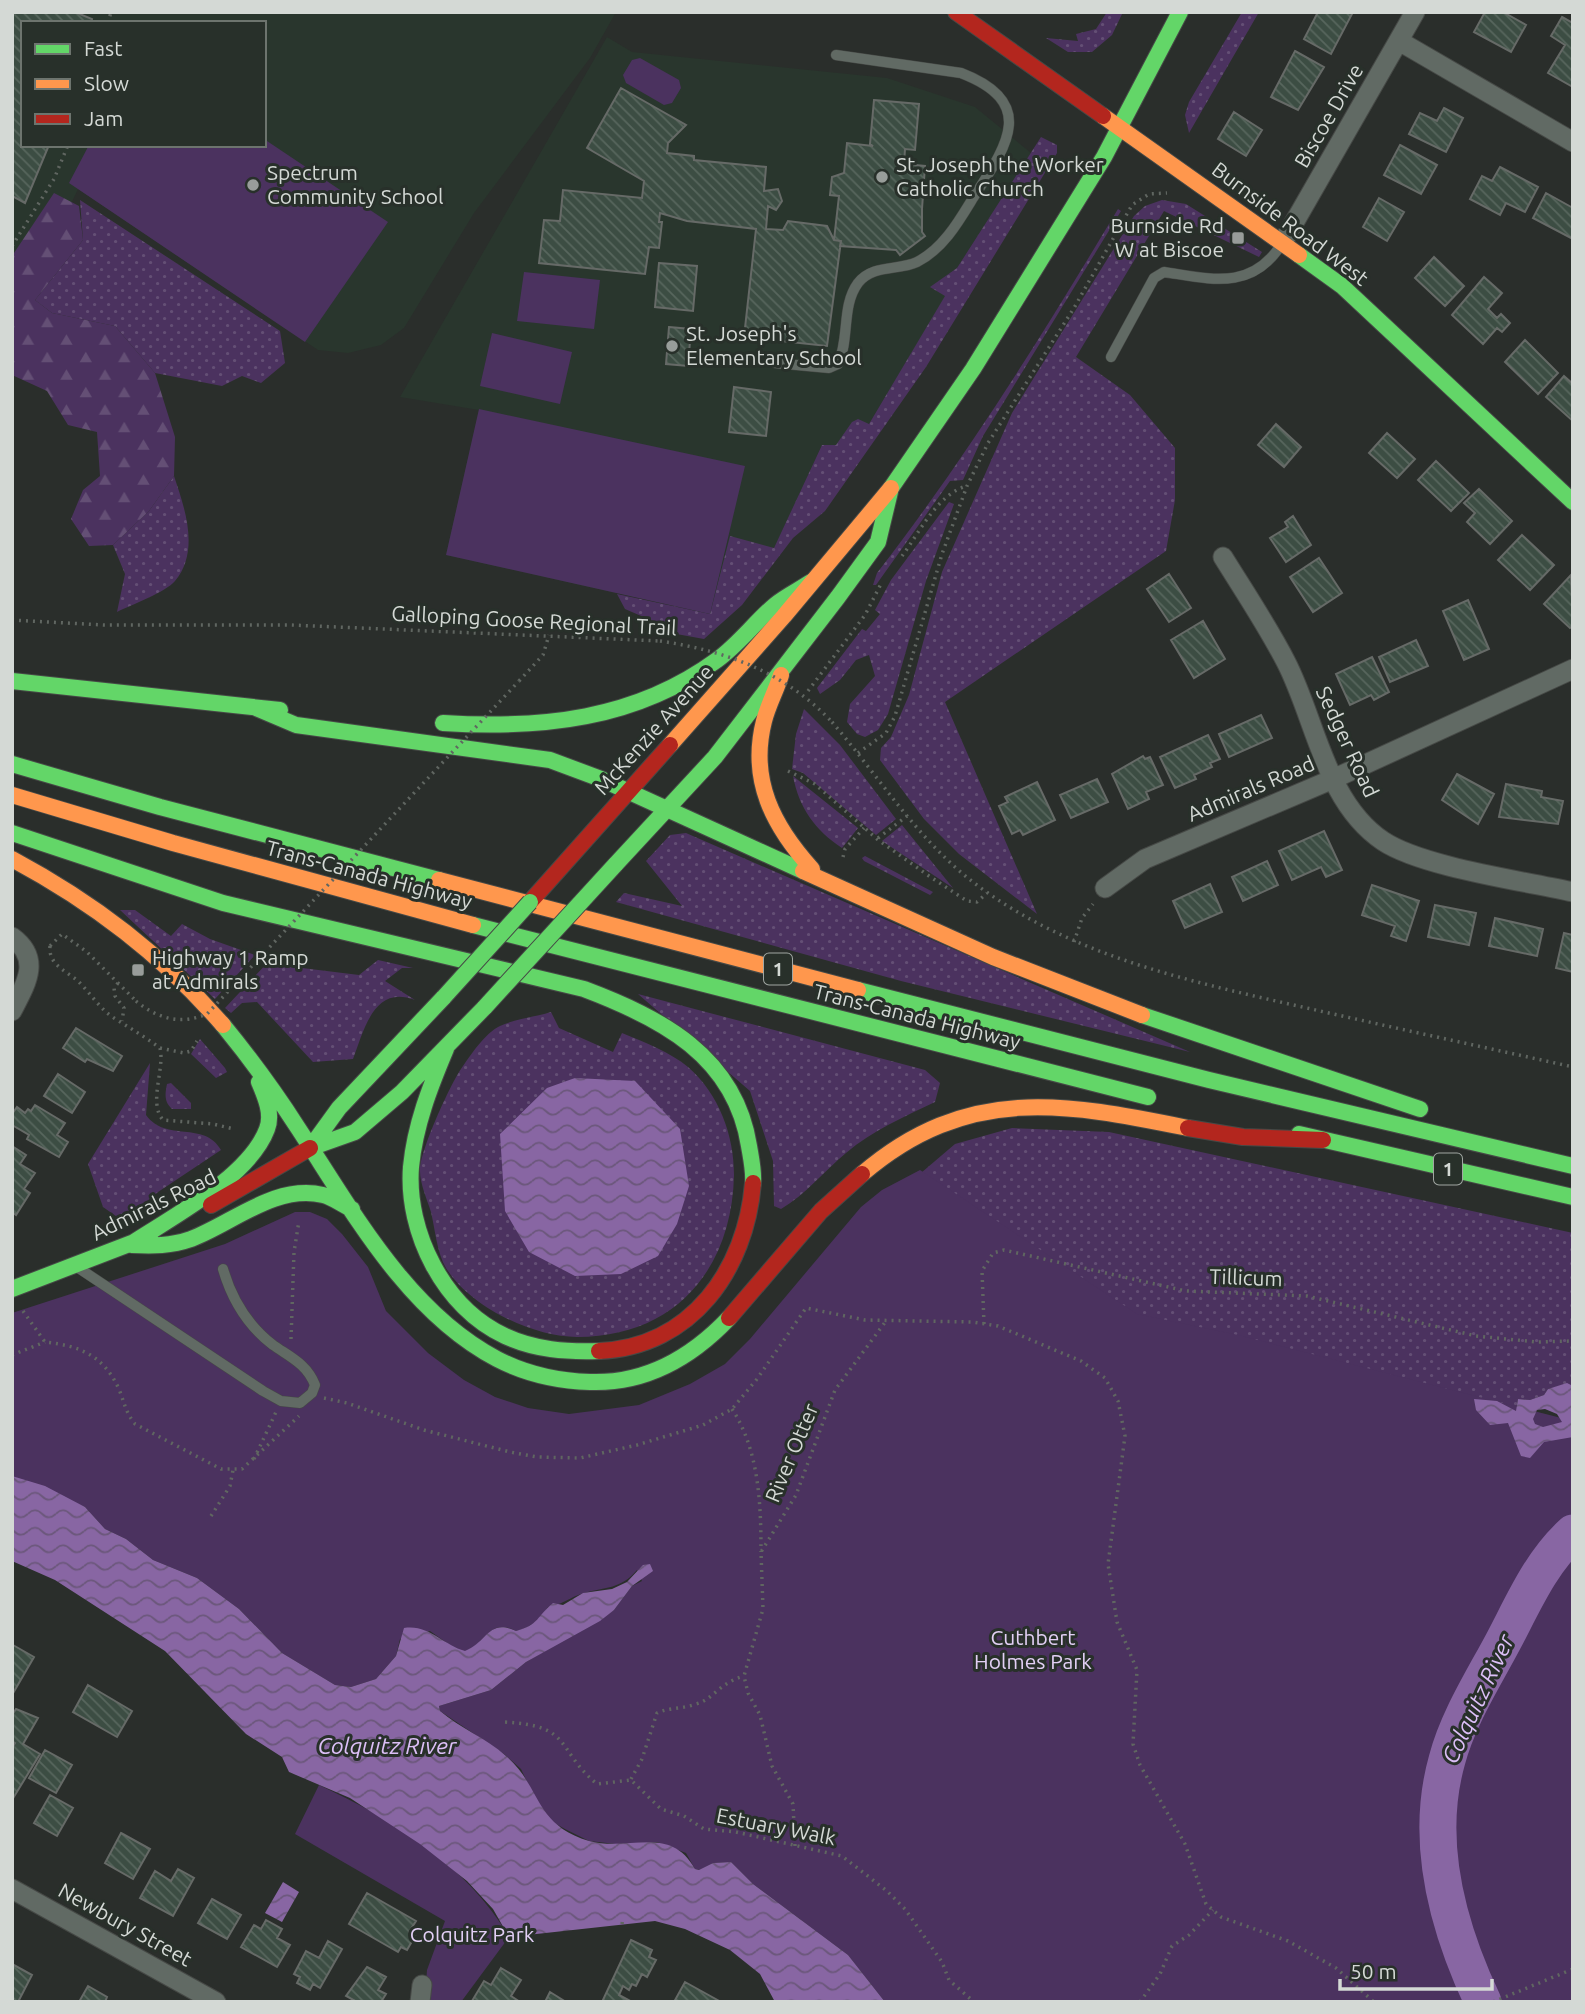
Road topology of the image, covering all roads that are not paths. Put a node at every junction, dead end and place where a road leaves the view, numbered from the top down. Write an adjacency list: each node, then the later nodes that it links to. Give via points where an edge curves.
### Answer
1 (956, 12): 6 (main road, Burnside Road West)
2 (1180, 12): 6 (main road, McKenzie Avenue)
3 (1415, 12): 4 (street, Biscoe Drive)
4 (1399, 41): 7 (street); 8 (street, Biscoe Drive)
5 (836, 55): 10 (lane, via 961,73 978,80 1008,108 1011,128 1004,149 953,230 917,262 874,270 859,281 849,300 844,352 838,364 829,368)
6 (1120, 127): 8 (main road, Burnside Road West); 11 (main road, McKenzie Avenue, via 973,369)
7 (1573, 142)
8 (1283, 242): 9 (lane, via 1262,269 1240,276 1208,281 1164,272 1154,278); 12 (main road, Burnside Road West, via 1342,286)
9 (1111, 356)
10 (775, 363)
11 (891, 488): 14 (main road, McKenzie Avenue); 16 (main road, McKenzie Avenue, via 878,542)
12 (1573, 502)
13 (1223, 557): 22 (street, Sedger Road, via 1287,664)
14 (811, 582): 20 (main road, via 777,604 747,635 692,678 626,709 551,725); 23 (main road, McKenzie Avenue)
15 (1573, 669): 22 (street, Admirals Road)
16 (780, 675): 25 (main road, McKenzie Avenue, via 715,757); 28 (main road, via 764,721 760,778 764,801 788,844)
17 (12, 681): 18 (main road)
18 (256, 708): 19 (main road); 23 (main road, via 296,725 550,760)
19 (335, 714)
20 (426, 721)
21 (12, 764): 43 (main road, Trans-Canada Highway / 1, via 209,821 1056,1043)
22 (1333, 779): 29 (street, Admirals Road, via 1145,859); 30 (street, Sedger Road, via 1357,819 1384,842 1414,856)
23 (628, 791): 25 (main road); 32 (main road, McKenzie Avenue, bridge)
24 (12, 795): 37 (main road, Trans-Canada Highway / 1, via 173,844 486,928)
25 (667, 808): 28 (main road); 33 (main road, McKenzie Avenue, bridge)
26 (12, 833): 36 (main road, via 235,906 584,989 636,1008 677,1033 704,1054 733,1095 752,1149 756,1180 754,1208 736,1258 727,1276 689,1319 630,1348 593,1354 552,1351 514,1339 487,1326 462,1304 424,1248 410,1195 416,1130)
27 (12, 859): 35 (main road, via 54,881 137,939)
28 (825, 882): 38 (main road, via 1052,981 1300,1071)
29 (1105, 888)
30 (1573, 892)
31 (12, 937): 34 (street, via 38,956)
32 (444, 997): 42 (main road, Admirals Road, via 339,1108)
33 (485, 1007): 36 (main road, Admirals Road)
34 (12, 1011)
35 (240, 1048): 42 (main road); 47 (main road, via 270,1110 256,1150 191,1204)
36 (446, 1049): 42 (main road, Admirals Road, via 355,1132)
37 (1167, 1102)
38 (1439, 1114)
39 (1232, 1118): 41 (main road, 1)
40 (1485, 1128): 43 (main road)
41 (1323, 1140): 45 (main road, 1); 46 (main road, via 1233,1136 1034,1104 986,1112 916,1136 850,1184 818,1214 722,1329 684,1359 639,1378 589,1384 535,1375 489,1356 451,1329)
42 (310, 1148): 46 (main road); 47 (main road, Admirals Road, via 199,1212)
43 (1547, 1160): 44 (main road, Trans-Canada Highway / 1)
44 (1573, 1166)
45 (1573, 1197)
46 (352, 1209): 47 (main road, via 322,1192 290,1192 192,1238 150,1248)
47 (131, 1244): 48 (main road, Admirals Road)
48 (75, 1266): 49 (lane, via 281,1401 300,1403 315,1385 306,1368 272,1344 240,1311); 50 (main road, Admirals Road)
49 (223, 1269)
50 (12, 1289)
51 (12, 1889): 52 (street, Newbury Street)
52 (216, 2002)

